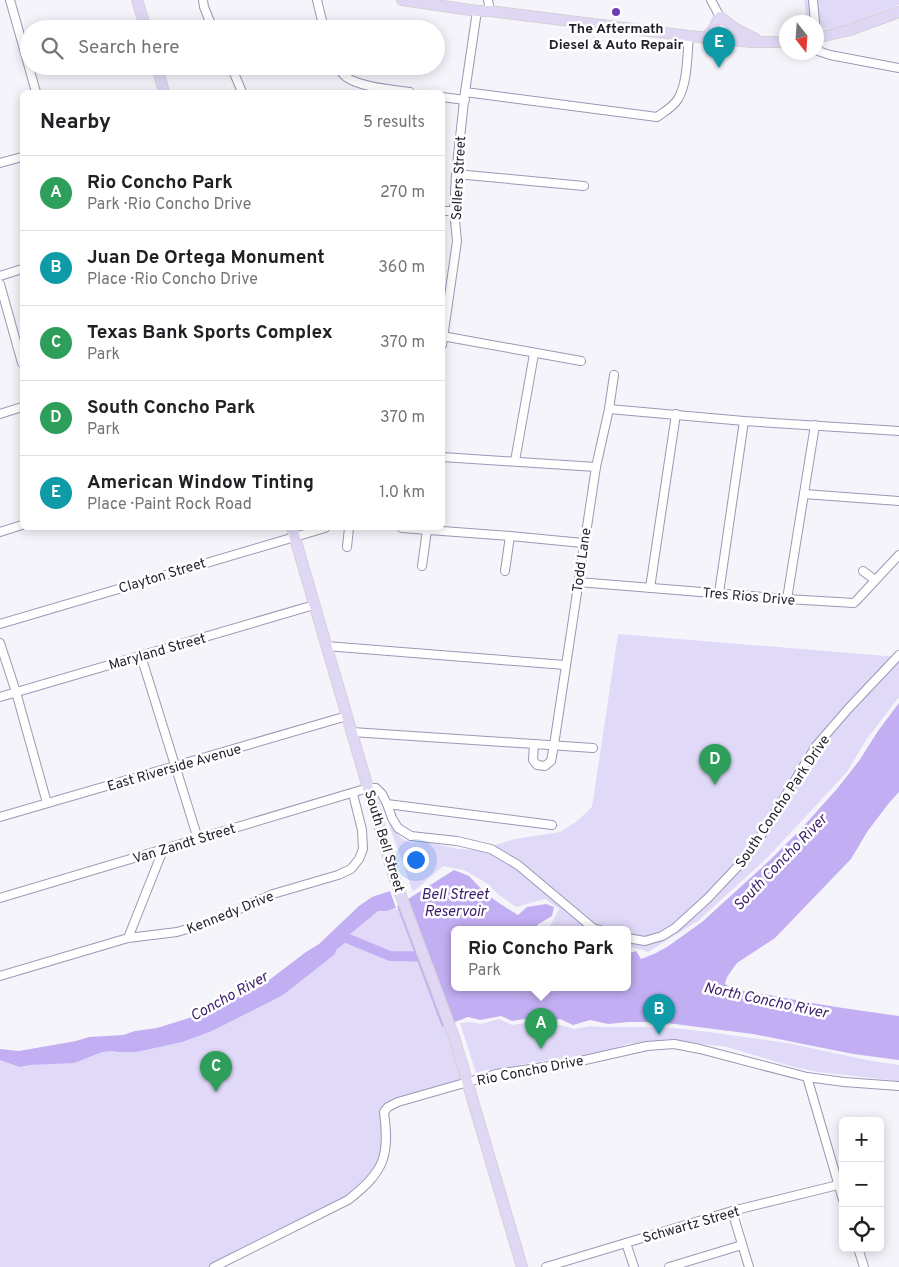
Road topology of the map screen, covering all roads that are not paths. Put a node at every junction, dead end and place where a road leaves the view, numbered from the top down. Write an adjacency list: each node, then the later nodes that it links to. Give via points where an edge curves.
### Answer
1 (10, 0): 19 (street)
2 (137, 0): 15 (main road)
3 (143, 0): 16 (main road)
4 (204, 0): 17 (street)
5 (317, 0): 18 (street)
6 (402, 0): 10 (main road)
7 (488, 0): 11 (street)
8 (711, 0): 14 (street)
9 (813, 0): 13 (street)
10 (477, 11): 11 (main road); 36 (street, Sellers Street)
11 (490, 12): 20 (main road)
12 (899, 12): 21 (main road)
13 (814, 15)
14 (720, 17): 22 (main road, via 711,33); 23 (street); 24 (main road, via 736,30)
15 (143, 20)
16 (145, 20)
17 (209, 20)
18 (322, 20)
19 (20, 35)
20 (690, 36): 22 (main road); 36 (street, via 684,83 678,99 657,117)
21 (824, 36)
22 (704, 38): 23 (main road)
23 (721, 39): 24 (main road)
24 (765, 42): 25 (main road)
25 (779, 42)
26 (824, 52): 27 (street)
27 (899, 68)
28 (31, 75): 32 (street)
29 (159, 75): 33 (main road)
30 (234, 75): 34 (street)
31 (343, 75): 35 (street)
32 (35, 90)
33 (163, 90)
34 (241, 90)
35 (378, 90)
36 (465, 96): 37 (street); 40 (street, Sellers Street)
37 (445, 97)
38 (20, 158): 39 (street)
39 (0, 163)
40 (456, 174): 41 (street); 43 (street, Sellers Street)
41 (584, 186)
42 (445, 211): 43 (street)
43 (454, 212): 47 (street, Sellers Street, via 457,241)
44 (20, 270): 45 (street)
45 (0, 276)
46 (0, 284): 50 (street)
47 (445, 325)
48 (445, 339): 49 (street)
49 (534, 354): 51 (street); 61 (street)
50 (20, 356)
51 (581, 361)
52 (614, 375): 54 (street, Todd Lane)
53 (20, 408): 55 (street)
54 (608, 410): 56 (street); 62 (street, Todd Lane)
55 (0, 414)
56 (676, 414): 57 (street); 80 (street)
57 (744, 421): 58 (street); 81 (street)
58 (816, 426): 59 (street); 63 (street)
59 (899, 431)
60 (445, 456): 61 (street)
61 (515, 461): 62 (street)
62 (596, 467): 72 (street, Todd Lane)
63 (804, 494): 64 (street); 82 (street)
64 (899, 500)
65 (20, 526): 69 (street)
66 (308, 530): 70 (street, Clayton Street)
67 (349, 530): 73 (street)
68 (427, 530): 71 (street); 75 (street)
69 (0, 532)
70 (293, 532): 83 (main road, South Bell Street); 84 (street, Clayton Street)
71 (510, 536): 72 (street); 76 (street)
72 (583, 543): 79 (street, Todd Lane)
73 (348, 547)
74 (899, 554): 78 (street, Tres Rios Drive)
75 (422, 566)
76 (505, 571)
77 (864, 571): 78 (street)
78 (876, 580): 82 (street, Tres Rios Drive, via 854,603)
79 (578, 582): 80 (street, Tres Rios Drive); 89 (street, Todd Lane)
80 (650, 588): 81 (street, Tres Rios Drive)
81 (718, 593): 82 (street, Tres Rios Drive)
82 (787, 599)
83 (314, 604): 86 (main road, South Bell Street); 88 (street, Maryland Street)
84 (0, 624)
85 (0, 643): 90 (street)
86 (326, 646): 89 (street); 92 (main road, South Bell Street)
87 (899, 655): 109 (street, South Concho Park Drive, via 816,746 742,862 675,928 645,941)
88 (141, 656): 90 (street, Maryland Street); 97 (street)
89 (565, 665): 95 (street, Todd Lane)
90 (16, 692): 91 (street, Maryland Street); 100 (street)
91 (0, 697)
92 (347, 716): 93 (main road, South Bell Street); 97 (street, East Riverside Avenue)
93 (352, 732): 94 (street); 98 (main road, South Bell Street)
94 (534, 744): 95 (street); 95 (street, Todd Lane, via 533,760 537,765 545,766 551,761)
95 (554, 745): 96 (street)
96 (593, 748)
97 (175, 766): 100 (street, East Riverside Avenue); 104 (street)
98 (368, 788): 99 (street, Van Zandt Street); 101 (street, via 376,788); 112 (main road, South Bell Street, via 394,877 454,1037)
99 (352, 794): 104 (street, Van Zandt Street); 108 (street, Kennedy Drive, via 362,830 363,849 352,869 273,894 177,932)
100 (48, 803): 102 (street, East Riverside Avenue)
101 (387, 804): 103 (street); 107 (street, via 398,828 411,836 491,849 518,865)
102 (0, 817)
103 (552, 825)
104 (198, 839): 105 (street, Van Zandt Street)
105 (163, 850): 106 (street, Van Zandt Street); 108 (street)
106 (0, 898)
107 (591, 926)
108 (128, 938): 110 (street, Kennedy Drive)
109 (631, 939)
110 (0, 976)
111 (807, 1077): 112 (street, Rio Concho Drive, via 674,1044 647,1046); 113 (street, Rio Concho Drive); 114 (street)
112 (467, 1082): 120 (street, Rio Concho Drive, via 388,1107 384,1112 385,1155 377,1173 364,1188 348,1200); 121 (main road, South Bell Street)
113 (899, 1086)
114 (838, 1185): 115 (street); 116 (street, Schwartz Street)
115 (839, 1188)
116 (732, 1211): 117 (street, Schwartz Street); 118 (street)
117 (626, 1243): 122 (street, Schwartz Street); 123 (street)
118 (742, 1245): 124 (street); 125 (street)
119 (859, 1252): 126 (street)
120 (214, 1267)
121 (522, 1267)
122 (546, 1267)
123 (634, 1267)
124 (670, 1267)
125 (749, 1267)
126 (864, 1267)

